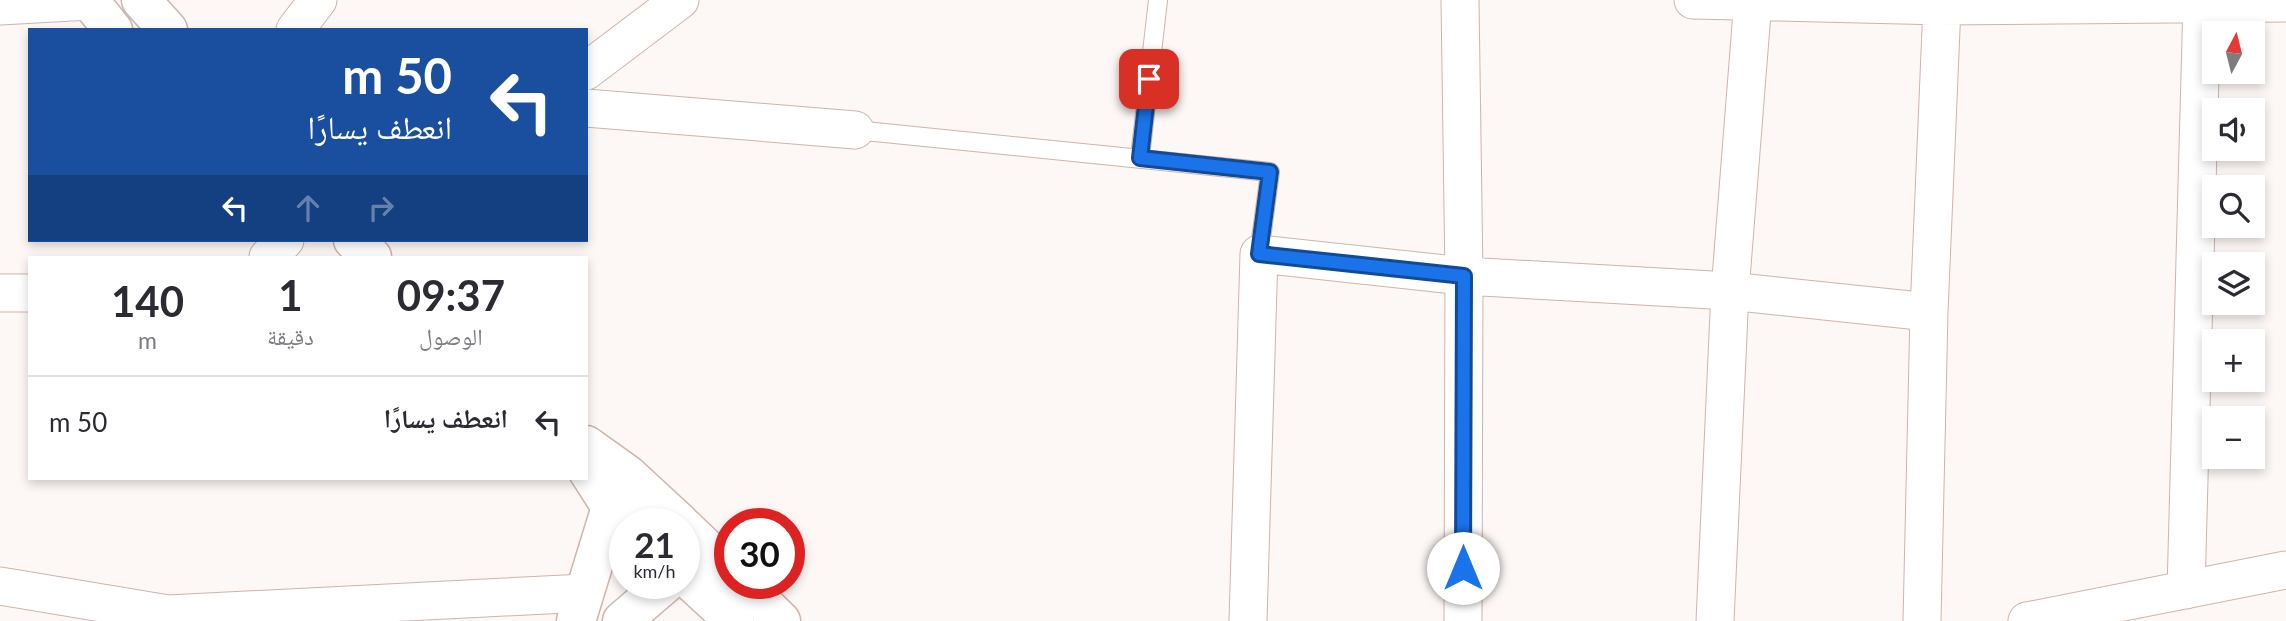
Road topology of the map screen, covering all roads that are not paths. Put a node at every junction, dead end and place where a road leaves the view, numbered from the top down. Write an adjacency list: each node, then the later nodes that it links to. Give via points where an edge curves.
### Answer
1 (141, 0): 13 (main road)
2 (318, 0): 14 (street)
3 (680, 0): 15 (street)
4 (1158, 0): 18 (lane)
5 (1460, 0): 24 (street)
6 (1693, 0): 7 (street)
7 (1752, 1): 11 (street); 25 (street)
8 (2202, 2): 9 (street); 11 (street); 35 (street)
9 (2286, 3)
10 (0, 6): 12 (street)
11 (1942, 6): 28 (street)
12 (97, 10)
13 (166, 28)
14 (297, 28)
15 (588, 69)
16 (588, 108): 17 (street)
17 (855, 130): 18 (lane)
18 (1140, 158): 21 (lane, via 1270,172)
19 (283, 242): 22 (street)
20 (355, 242): 23 (main road)
21 (1259, 254): 24 (street); 42 (street)
22 (269, 256)
23 (371, 256)
24 (1464, 276): 25 (street); 43 (street)
25 (1730, 291): 28 (street); 44 (street)
26 (0, 293): 27 (street)
27 (28, 293)
28 (1929, 312): 45 (street)
29 (588, 448): 31 (main road)
30 (588, 470): 31 (main road)
31 (622, 502): 38 (main road)
32 (700, 562): 40 (main road)
33 (2286, 570): 35 (street)
34 (0, 586): 38 (street, via 168,614)
35 (2186, 590): 46 (street)
36 (647, 599): 39 (main road)
37 (758, 599): 41 (main road)
38 (581, 607)
39 (622, 621)
40 (734, 621)
41 (781, 621)
42 (1248, 621)
43 (1463, 621)
44 (1715, 621)
45 (1922, 621)
46 (2027, 621)

